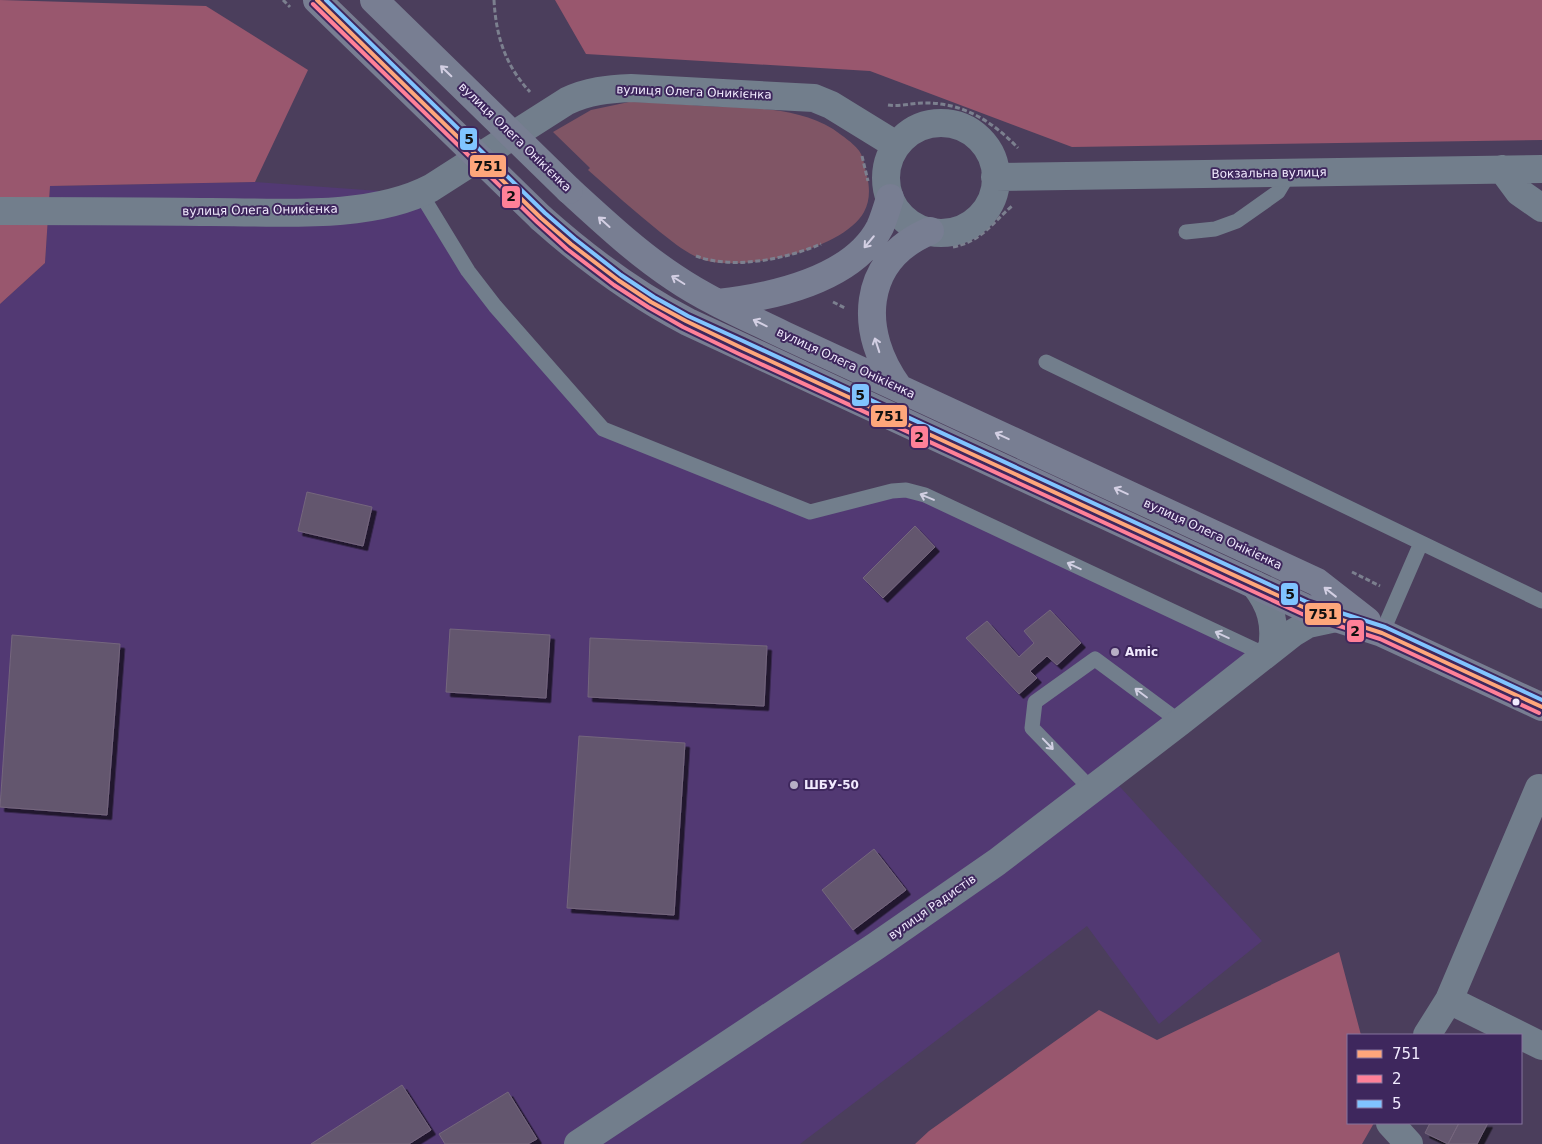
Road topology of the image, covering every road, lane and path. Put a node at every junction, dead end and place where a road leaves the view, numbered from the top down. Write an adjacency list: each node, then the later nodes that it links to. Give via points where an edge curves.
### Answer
1 (317, 0): 23 (main road, вулиця Олега Онікієнка, bridge, via 565,240 645,298 688,322)
2 (374, 0): 19 (main road, вулиця Олега Онікієнка, one-way to 2, bridge, via 674,278 608,226)
3 (494, 0): 4 (path, via 502,46 518,79)
4 (534, 97)
5 (896, 145): 10 (street, via 917,128 935,123 954,124 984,144 992,160); 11 (street); 12 (street, вулиця Олега Оникієнка, via 814,98 631,88 602,90 577,97 556,108)
6 (861, 153): 11 (path)
7 (1542, 169): 8 (street, Вокзальна вулиця)
8 (1502, 170): 9 (street, Вокзальна вулиця); 13 (street, via 1518,192)
9 (1284, 172): 10 (street, Вокзальна вулиця); 16 (lane, via 1284,182 1278,192 1237,221)
10 (995, 177): 15 (street, via 989,203 972,223 956,230)
11 (879, 193): 15 (street, via 906,220); 19 (main road, one-way to 19, via 879,229 857,255 831,272 789,290)
12 (421, 194): 14 (street, вулиця Олега Оникієнка, via 388,204 308,212); 27 (lane, one-way to 12, via 914,492 880,493 810,512 603,428 494,306 468,271)
13 (1542, 208)
14 (0, 211)
15 (930, 232): 21 (main road, one-way to 15, via 885,366 874,336 874,292 884,267 893,255 915,238)
16 (1186, 232)
17 (828, 241): 18 (path, via 801,252 762,260 717,262)
18 (692, 254)
19 (718, 303): 21 (main road, вулиця Олега Онікієнка, one-way to 19)
20 (1046, 362): 22 (lane)
21 (899, 388): 26 (main road, вулиця Олега Онікієнка, one-way to 21, via 1317,582)
22 (1421, 543): 24 (lane); 26 (lane)
23 (1255, 585): 25 (main road, вулиця Олега Онікієнка, via 1304,608); 27 (street, via 1271,612 1274,634)
24 (1542, 601)
25 (1336, 618): 26 (main road, вулиця Олега Онікієнка); 27 (street, вулиця Радистів, via 1300,628)
26 (1382, 633): 28 (main road, вулиця Олега Онікієнка)
27 (1269, 652): 29 (street, вулиця Радистів)
28 (1542, 707)
29 (1180, 722): 31 (street, вулиця Радистів); 31 (lane, one-way to 31, via 1095,658 1036,702 1032,728)
30 (1539, 788): 32 (street)
31 (1092, 790): 38 (street, вулиця Радистів, via 997,862 876,946)
32 (1449, 1000): 33 (street); 34 (street)
33 (1428, 1034)
34 (1518, 1034)
35 (1522, 1036): 36 (street)
36 (1542, 1046)
37 (1391, 1124): 39 (street)
38 (578, 1144)
39 (1408, 1144)

